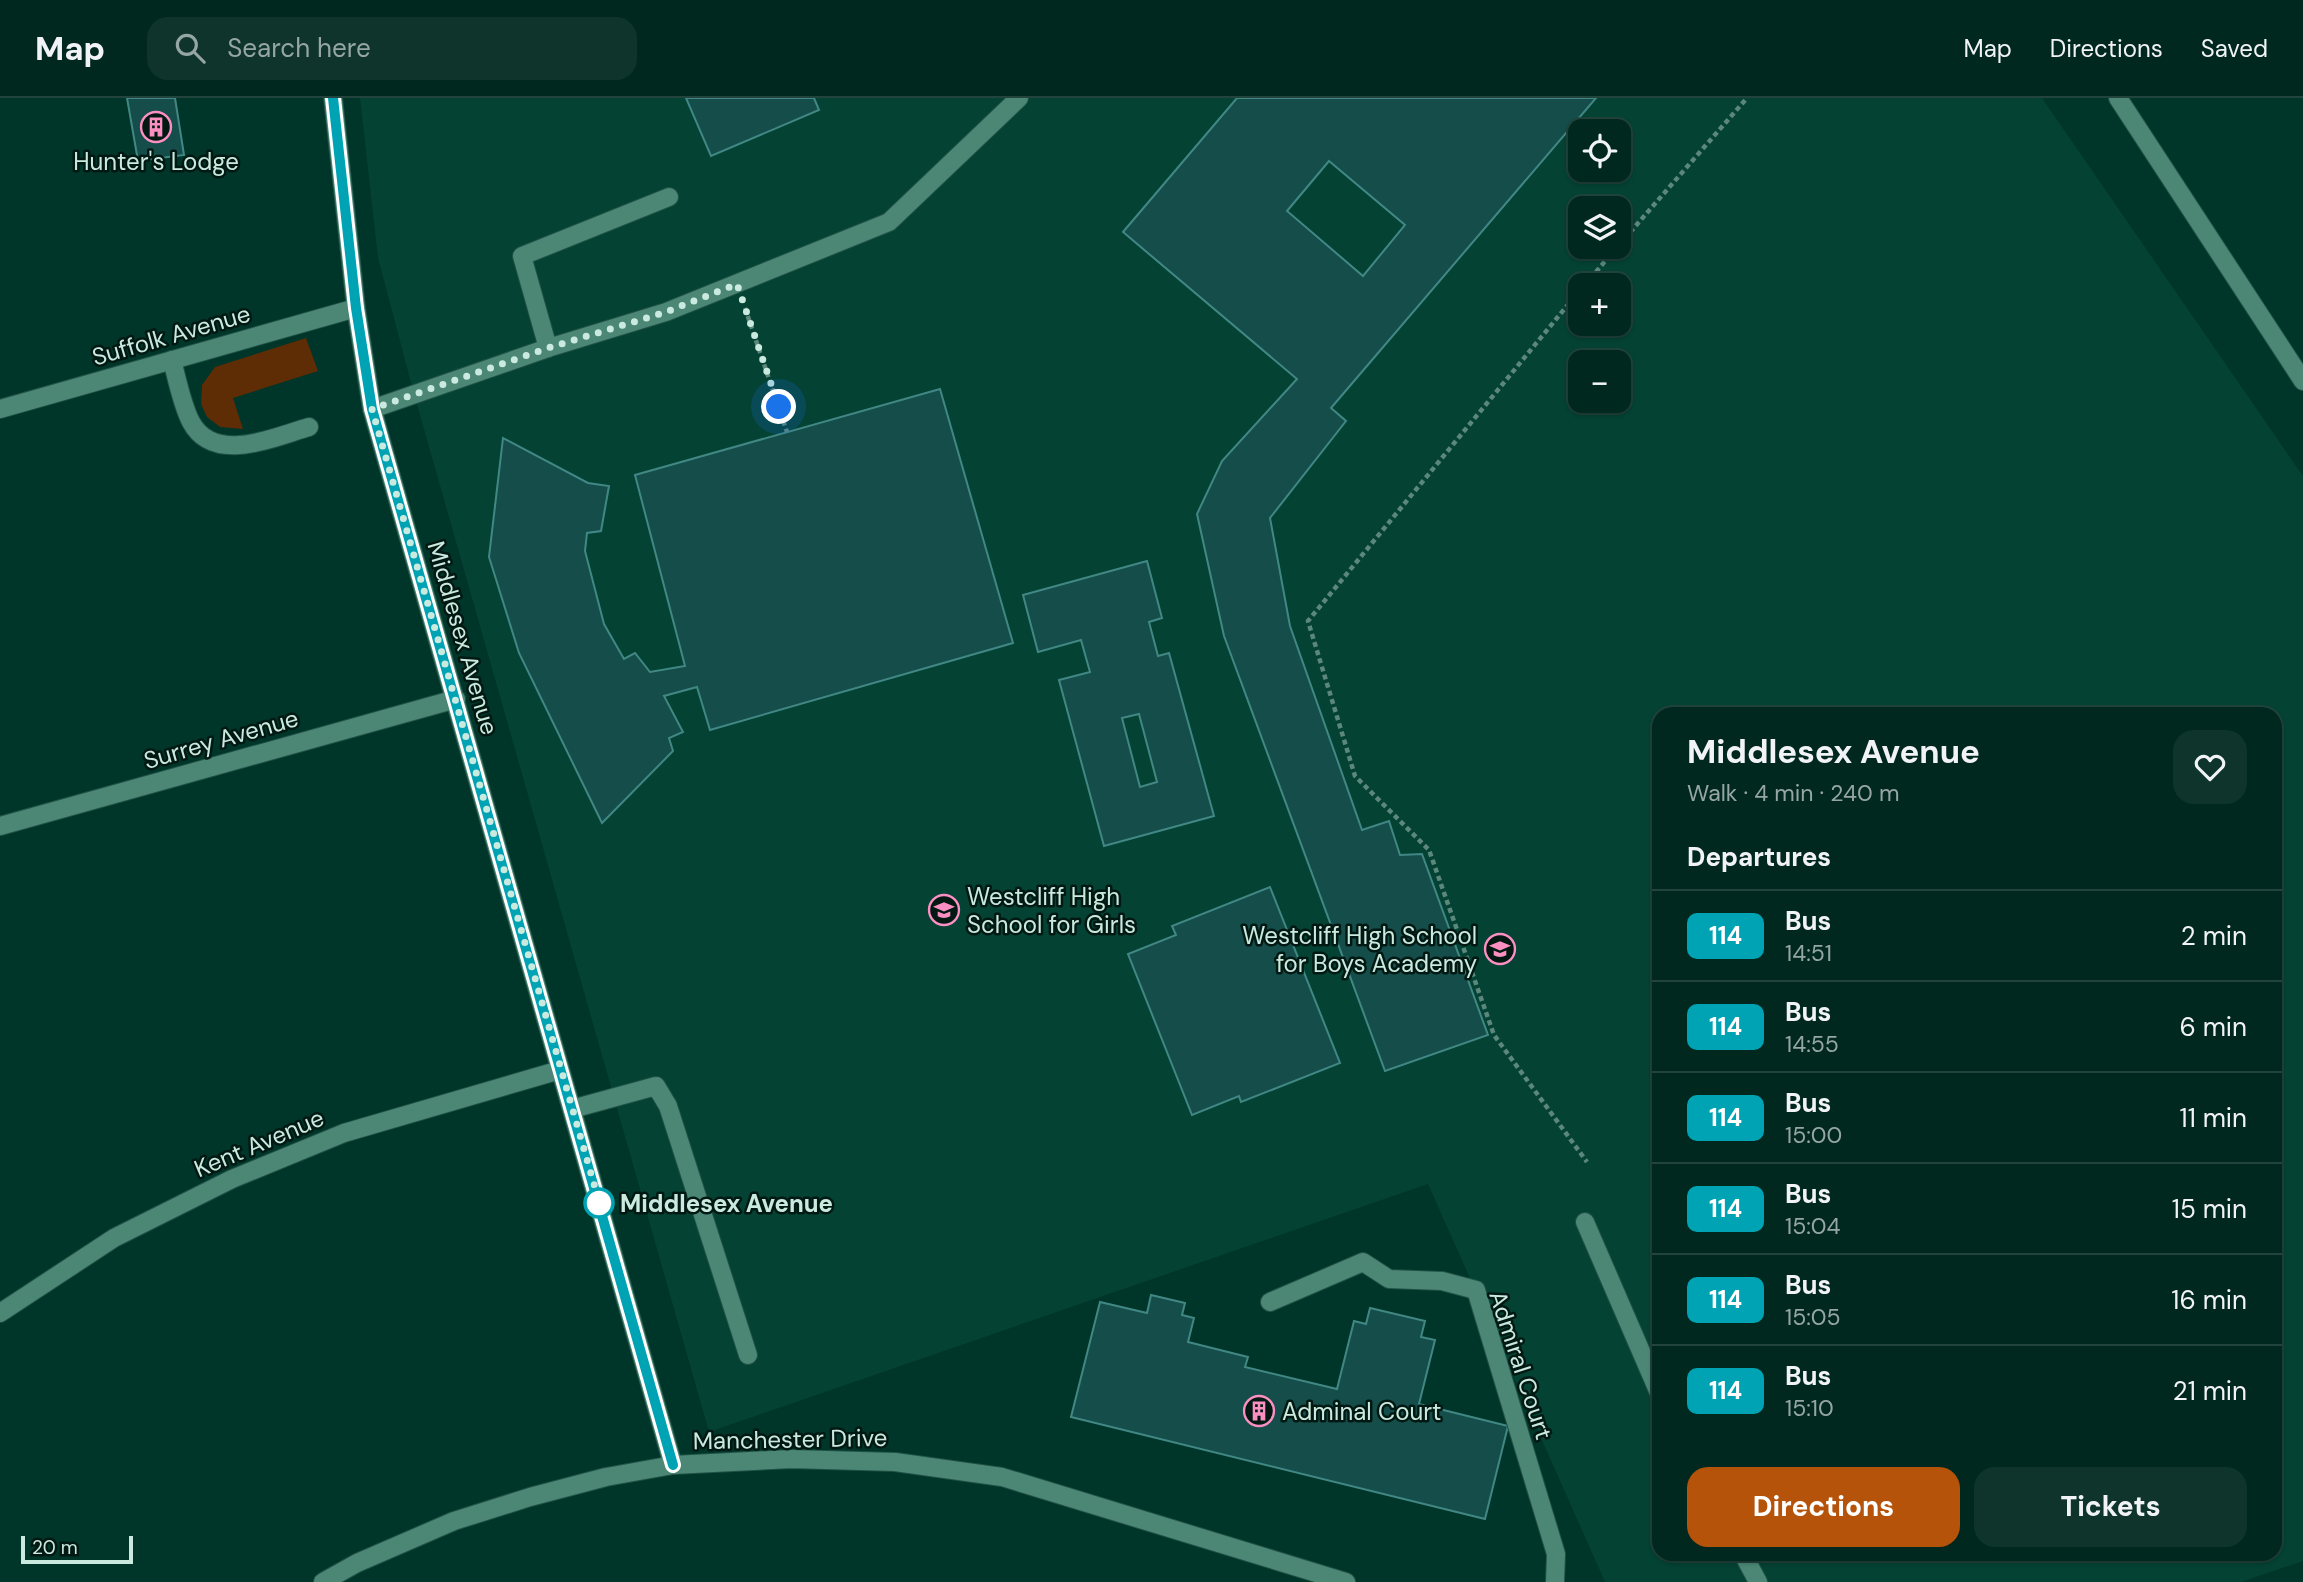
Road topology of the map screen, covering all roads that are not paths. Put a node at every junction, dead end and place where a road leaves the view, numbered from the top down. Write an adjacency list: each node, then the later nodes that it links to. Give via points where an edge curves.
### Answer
1 (333, 98): 5 (street, Middlesex Avenue)
2 (1019, 98): 6 (street, via 889,222 666,312)
3 (2118, 98): 8 (street)
4 (669, 197): 6 (street, via 522,256)
5 (356, 308): 7 (street, Suffolk Avenue); 10 (street, Middlesex Avenue)
6 (548, 348): 10 (street)
7 (172, 360): 9 (street, Suffolk Avenue); 11 (street, via 191,423 209,442 242,446)
8 (2303, 381)
9 (0, 409)
10 (372, 409): 12 (street, Middlesex Avenue)
11 (309, 427)
12 (456, 699): 13 (street, Surrey Avenue); 14 (street, Middlesex Avenue)
13 (0, 827)
14 (560, 1070): 15 (street, Middlesex Avenue); 18 (street, Kent Avenue, via 344,1133 232,1179 114,1238)
15 (572, 1109): 19 (street, via 656,1086 668,1106); 21 (street, Middlesex Avenue)
16 (1585, 1222): 20 (street)
17 (1270, 1302): 25 (street, Admiral Court, via 1363,1262 1389,1279 1442,1281 1476,1290 1556,1554)
18 (0, 1313)
19 (748, 1355)
20 (1652, 1377)
21 (673, 1465): 23 (street, Manchester Drive, via 606,1477 454,1521); 24 (street, Manchester Drive, via 791,1459 895,1462 1002,1477)
22 (1747, 1561): 26 (street)
23 (323, 1582)
24 (1346, 1582)
25 (1555, 1582)
26 (1758, 1582)

